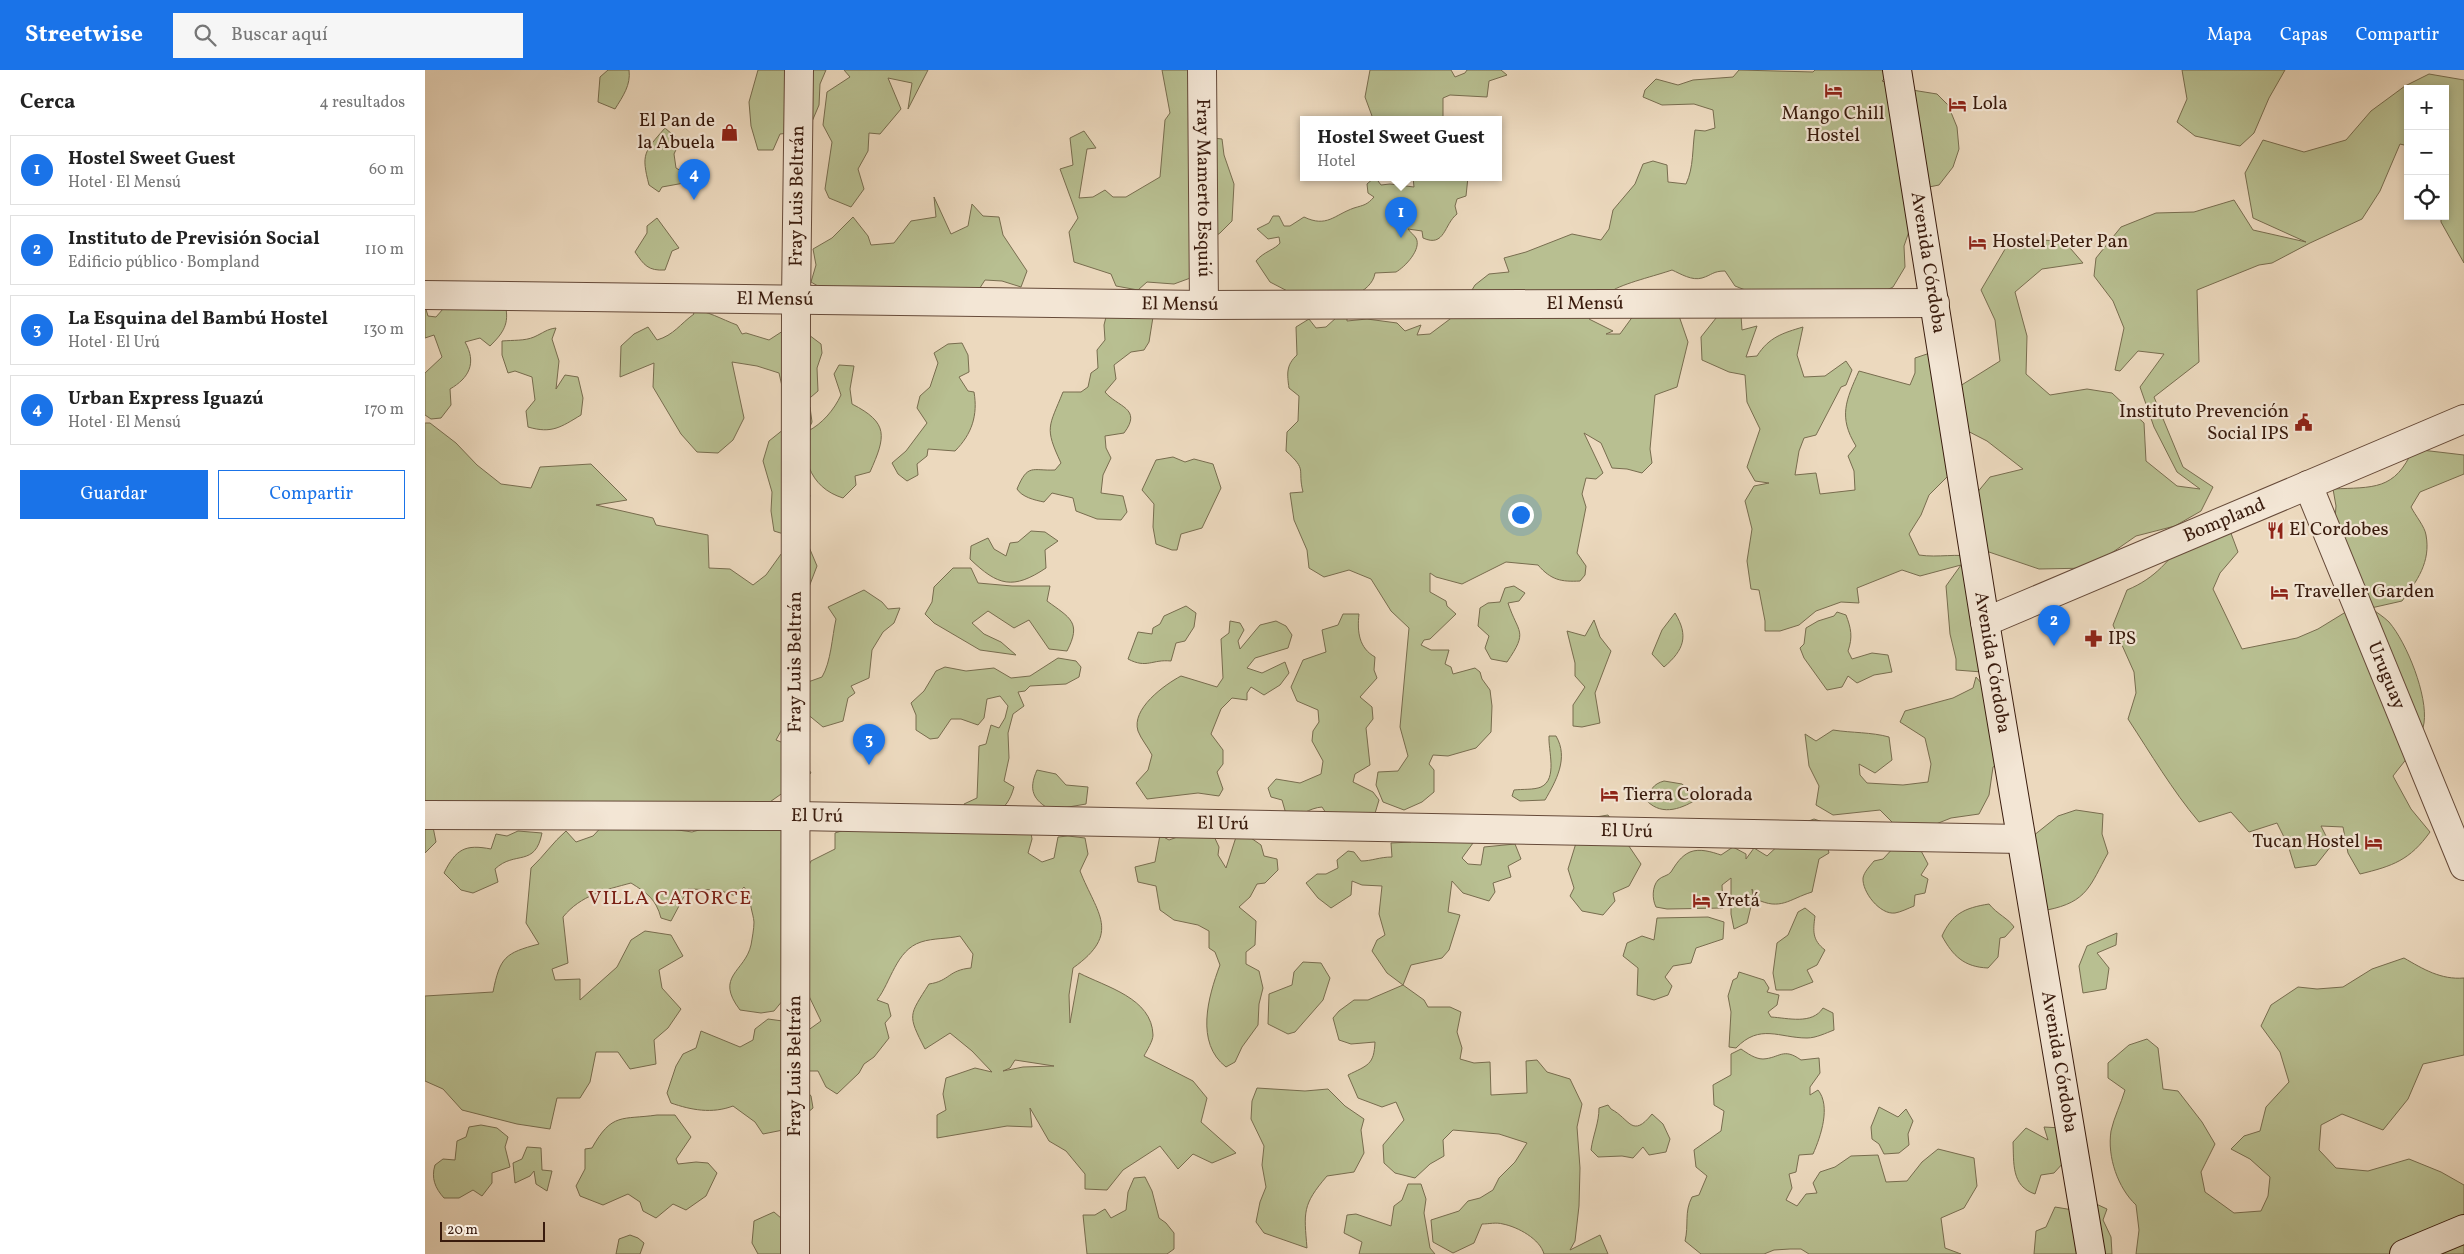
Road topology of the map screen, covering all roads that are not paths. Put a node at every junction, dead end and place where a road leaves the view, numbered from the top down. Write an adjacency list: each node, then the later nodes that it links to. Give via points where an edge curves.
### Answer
1 (799, 70): 5 (street, Fray Luis Beltrán)
2 (1202, 70): 7 (street, Fray Mamerto Esquiú)
3 (1897, 70): 6 (street, Avenida Córdoba)
4 (425, 295): 5 (street, El Mensú)
5 (796, 301): 7 (street, El Mensú); 12 (street, Fray Luis Beltrán)
6 (1935, 303): 7 (street, El Mensú); 10 (street, Avenida Córdoba)
7 (1204, 305)
8 (2464, 419): 9 (street, Bompland)
9 (2308, 485): 10 (street, Bompland); 14 (street, Uruguay)
10 (1985, 622): 13 (street, Avenida Córdoba)
11 (425, 815): 12 (street, El Urú)
12 (796, 816): 13 (street, El Urú); 16 (street, Fray Luis Beltrán)
13 (2021, 839): 17 (street, Avenida Córdoba)
14 (2464, 866)
15 (2464, 1229): 18 (street)
16 (795, 1254)
17 (2091, 1254)
18 (2404, 1254)

